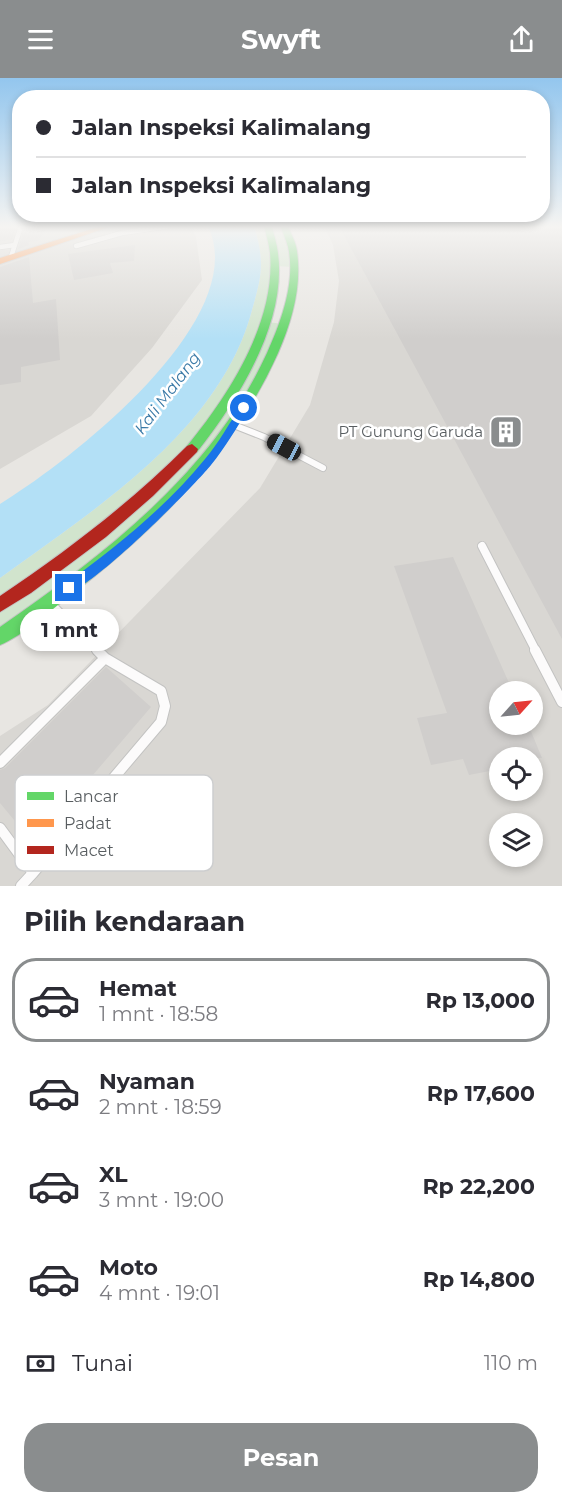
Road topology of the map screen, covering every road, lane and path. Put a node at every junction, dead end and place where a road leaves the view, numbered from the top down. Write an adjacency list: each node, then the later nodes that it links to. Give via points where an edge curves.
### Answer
1 (293, 264): 3 (main road)
2 (276, 266): 3 (main road); 4 (main road)
3 (293, 267): 5 (main road)
4 (266, 322): 5 (main road); 6 (main road, via 258,348)
5 (284, 324): 7 (main road, via 255,391)
6 (216, 420): 7 (lane); 10 (main road)
7 (234, 424): 8 (lane); 10 (main road, via 209,461 170,503 107,560)
8 (323, 468)
9 (482, 546): 14 (lane)
10 (42, 593): 11 (main road); 12 (main road); 13 (lane)
11 (0, 605)
12 (0, 637)
13 (105, 658): 15 (lane); 16 (lane, via 161,691 164,713)
14 (562, 702)
15 (0, 763)
16 (116, 775)
17 (0, 828): 18 (lane)
18 (15, 848)
19 (33, 873): 20 (lane)
20 (21, 886)

